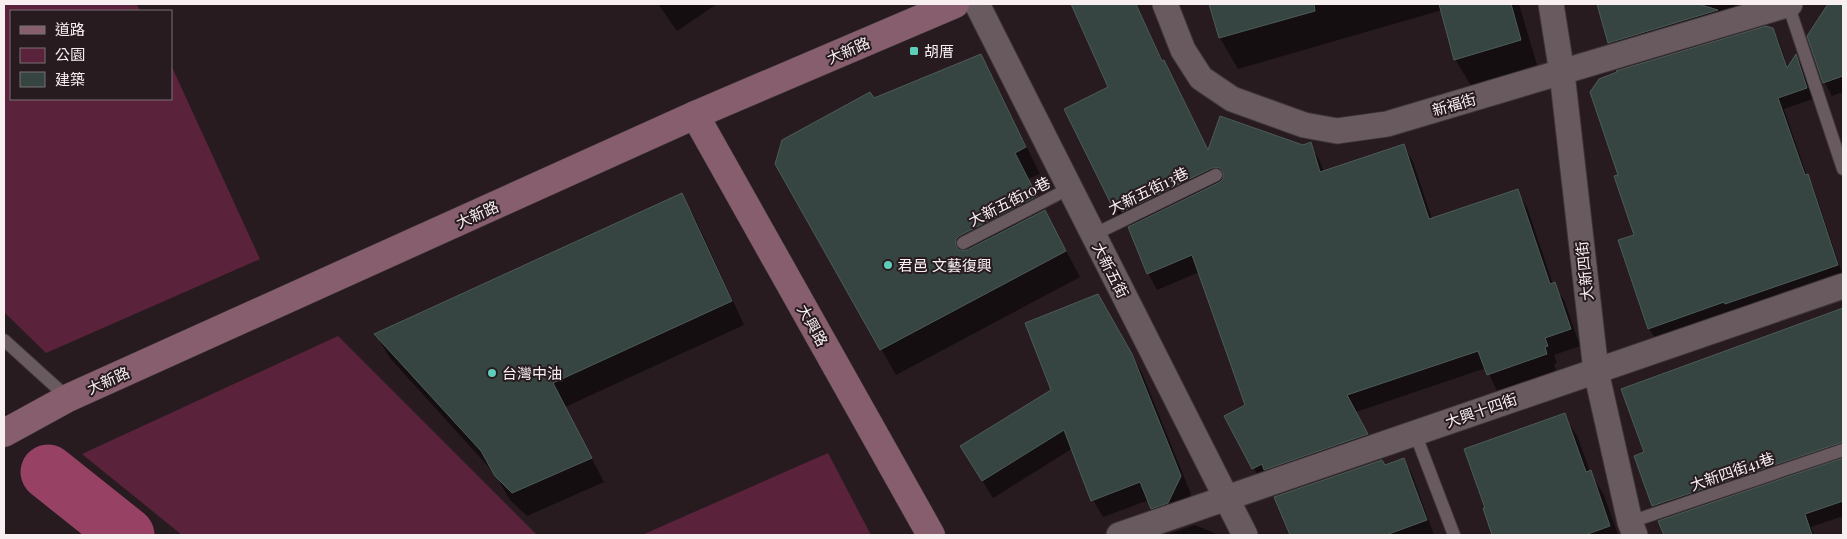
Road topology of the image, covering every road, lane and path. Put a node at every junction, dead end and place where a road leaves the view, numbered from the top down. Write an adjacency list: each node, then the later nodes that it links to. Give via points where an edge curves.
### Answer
1 (955, 4): 7 (main road, 大新路)
2 (977, 4): 10 (street, 大新五街)
3 (1165, 4): 6 (street, 新福街, via 1183,50 1202,78 1232,99 1304,124 1337,131 1387,124)
4 (1551, 4): 6 (street, 大新四街)
5 (1789, 4): 6 (street, 新福街); 8 (lane)
6 (1562, 73): 15 (street, 大新四街)
7 (695, 115): 16 (main road, 大新路); 22 (main road, 大興路)
8 (1843, 169)
9 (1216, 175): 11 (lane, 大新五街13巷)
10 (1070, 188): 11 (street, 大新五街); 12 (lane, 大新五街10巷)
11 (1093, 235): 20 (street, 大新五街)
12 (963, 243)
13 (1843, 286): 15 (street, 大興十四街)
14 (4, 340): 16 (lane)
15 (1596, 371): 18 (street, 大興十四街); 21 (street, 大新四街)
16 (58, 403): 17 (main road, 大新路)
17 (4, 432)
18 (1415, 433): 20 (street, 大興十四街); 25 (lane)
19 (1843, 450): 21 (lane, 大新四街41巷)
20 (1226, 498): 23 (street, 大興十四街); 24 (street, 大新五街)
21 (1633, 529)
22 (932, 535)
23 (1119, 535)
24 (1245, 535)
25 (1454, 535)

